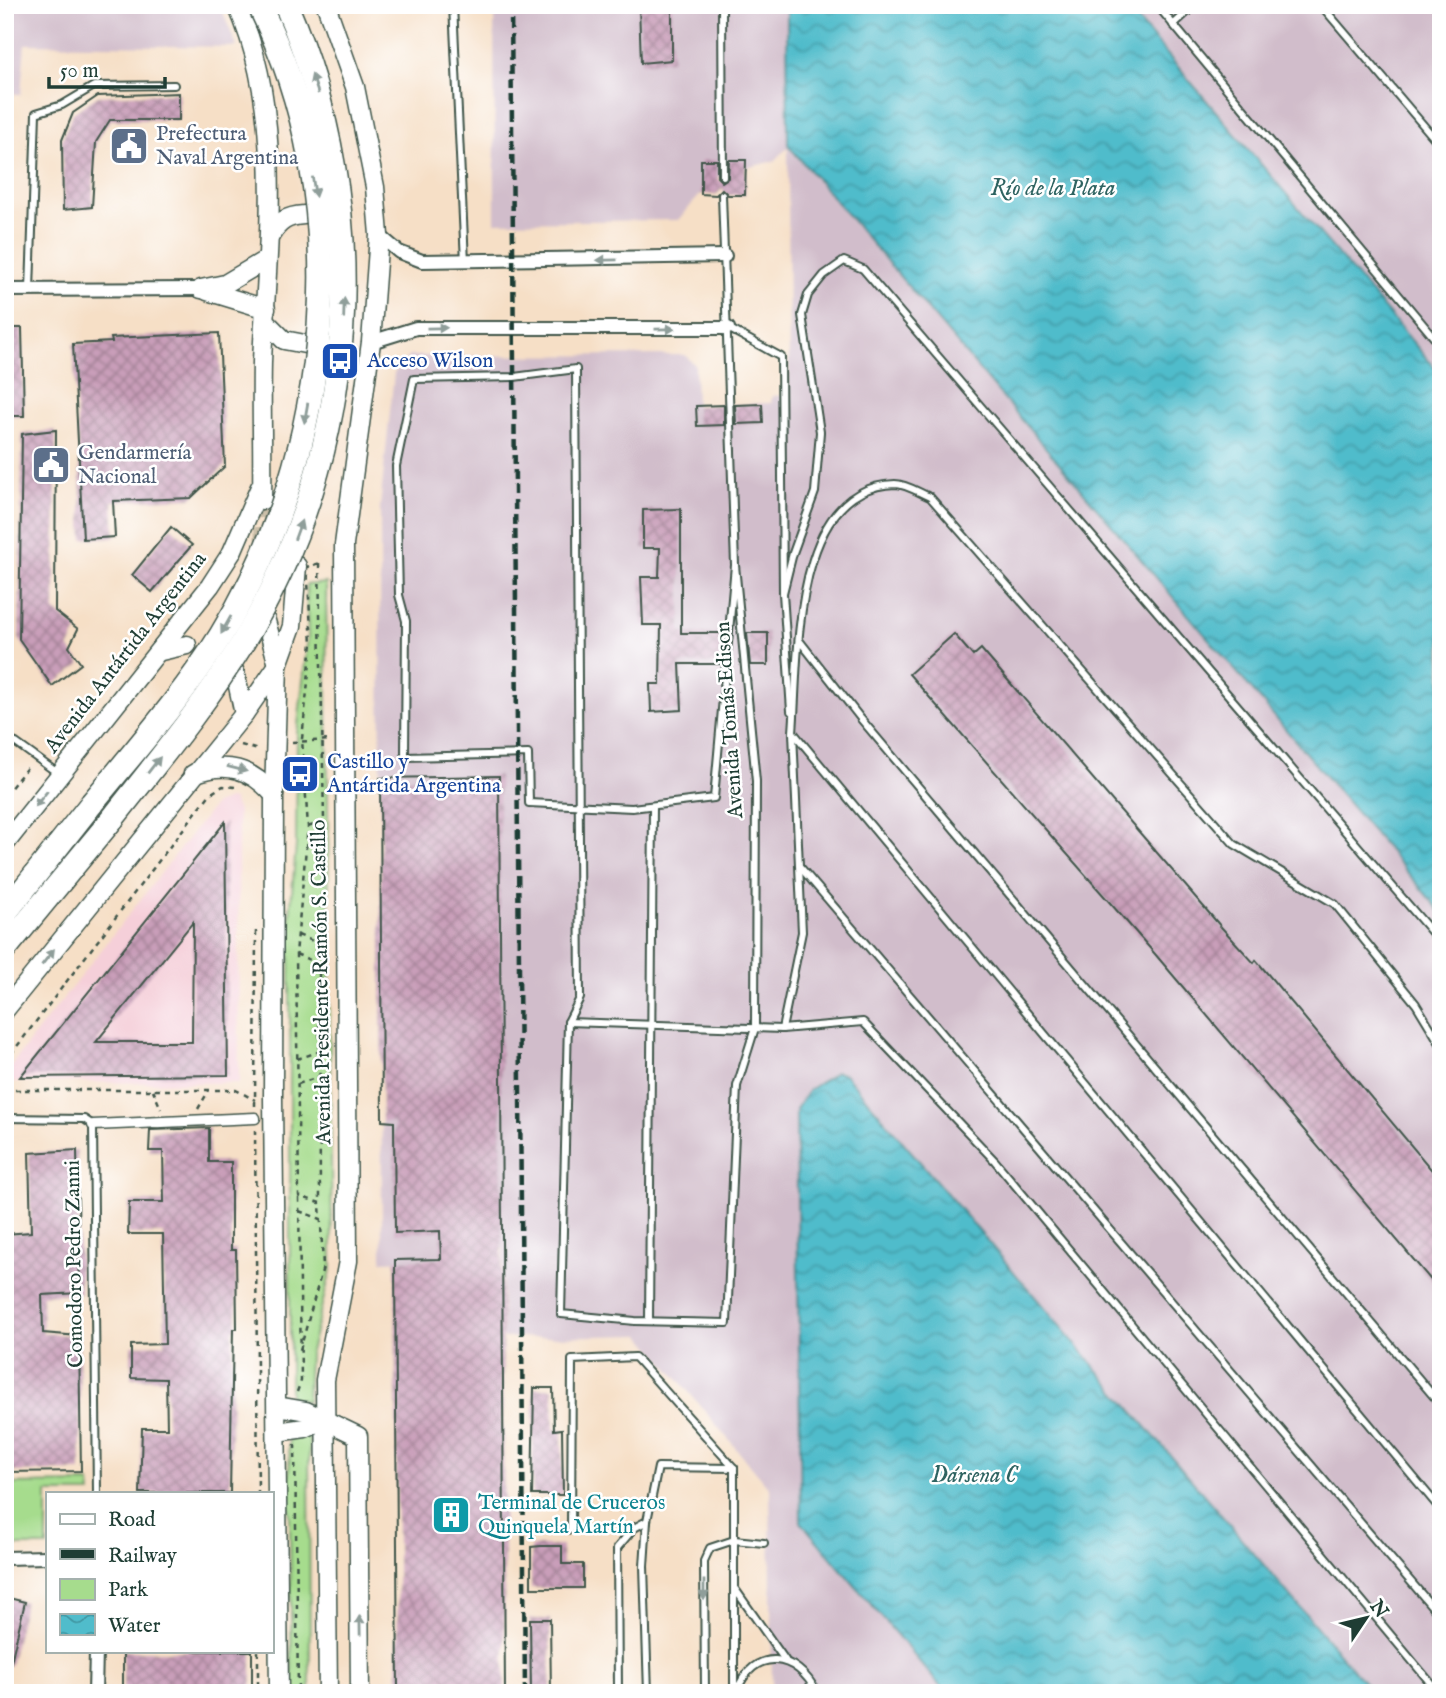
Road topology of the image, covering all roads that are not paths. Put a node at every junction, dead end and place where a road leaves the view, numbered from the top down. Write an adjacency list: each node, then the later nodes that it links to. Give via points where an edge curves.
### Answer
1 (237, 5): 17 (main road, via 254,50 263,100)
2 (259, 5): 51 (highway, one-way to 51, bridge, via 296,104 320,234 318,332 300,449 270,538 222,633 140,746)
3 (286, 5): 50 (highway, one-way to 3, bridge, via 202,703 243,642 293,545 327,439 344,313 337,177 322,104)
4 (326, 5): 16 (main road, Avenida Presidente Ramón S. Castillo, via 355,87 375,187)
5 (453, 5): 20 (lane)
6 (722, 5): 13 (lane)
7 (1157, 5): 10 (lane)
8 (1195, 5): 10 (lane)
9 (1321, 5): 12 (lane)
10 (1173, 25): 28 (lane)
11 (174, 85): 23 (lane, via 94,86 62,105 36,113)
12 (1441, 146)
13 (723, 176)
14 (722, 195): 18 (lane, Avenida Tomás Edison)
15 (304, 215): 17 (main road, via 277,223)
16 (379, 235): 20 (street, via 399,252 422,261); 26 (main road, Avenida Presidente Ramón S. Castillo)
17 (270, 236): 19 (main road)
18 (725, 256): 20 (street, one-way to 20); 25 (lane, Avenida Tomás Edison)
19 (267, 259): 21 (main road, via 225,284); 24 (main road)
20 (465, 262)
21 (201, 289): 23 (street); 24 (main road)
22 (5, 290): 23 (street)
23 (30, 290)
24 (266, 315): 27 (main road, via 284,340); 29 (main road)
25 (728, 328): 26 (street, one-way to 25, via 416,328); 31 (lane, Avenida Tomás Edison); 33 (lane, via 781,357)
26 (371, 342): 67 (main road, Avenida Presidente Ramón S. Castillo, via 344,545 348,1261 327,1359)
27 (305, 344)
28 (1441, 346)
29 (263, 479): 30 (main road); 37 (main road, Avenida Antártida Argentina, via 232,552)
30 (262, 500)
31 (735, 565): 47 (lane, via 715,799); 58 (lane, Avenida Tomás Edison, via 756,781)
32 (297, 566): 38 (main road, via 292,626)
33 (783, 593): 41 (lane); 52 (lane, via 815,492 820,432 802,315 808,295 824,275 844,261 863,269)
34 (266, 621): 38 (main road)
35 (799, 639): 41 (lane); 60 (lane, via 806,583 823,530 849,500 897,484 930,497 1234,844 1335,904 1416,1004); 65 (lane, via 870,730)
36 (187, 645): 37 (main road)
37 (161, 651): 44 (main road, Avenida Antártida Argentina)
38 (278, 664): 40 (main road); 45 (main road)
39 (235, 672): 40 (main road)
40 (244, 714): 43 (main road)
41 (793, 732): 49 (lane); 71 (lane)
42 (5, 739): 44 (lane)
43 (193, 774): 45 (main road, one-way to 45, via 229,766 250,772); 55 (main road, one-way to 43)
44 (61, 775): 48 (main road, Avenida Antártida Argentina, one-way to 48)
45 (274, 795): 66 (main road)
46 (578, 805): 46 (lane, via 576,369 514,377 414,379 396,466 399,595 406,621 405,757 528,754 529,803); 47 (lane); 56 (lane, via 580,998)
47 (653, 806): 57 (lane)
48 (5, 844)
49 (801, 868): 59 (lane, via 802,932); 80 (lane)
50 (39, 907): 53 (highway); 54 (highway)
51 (5, 913)
52 (1441, 943)
53 (5, 949)
54 (5, 957)
55 (5, 1010)
56 (568, 1022): 57 (lane); 64 (lane, via 561,1314)
57 (652, 1024): 58 (lane); 64 (lane)
58 (755, 1028): 59 (lane); 64 (lane, Avenida Tomás Edison, via 737,1086 727,1323)
59 (782, 1029): 92 (lane, via 863,1022 995,1161)
60 (1441, 1045)
61 (5, 1118): 63 (lane, via 85,1119)
62 (255, 1118): 63 (street)
63 (93, 1125): 70 (lane, Comodoro Pedro Zanni)
64 (649, 1321)
65 (1441, 1405)
66 (277, 1406): 67 (main road); 68 (main road)
67 (324, 1419): 68 (main road, via 305,1428); 85 (main road, Avenida Presidente Ramón S. Castillo); 86 (main road, one-way to 67, via 358,1436)
68 (277, 1432): 76 (main road)
69 (734, 1468): 72 (lane, via 658,1467); 73 (lane, via 635,1357 572,1360); 74 (lane)
70 (97, 1492)
71 (1441, 1510)
72 (647, 1521): 87 (lane, via 617,1548); 88 (lane)
73 (570, 1530)
74 (734, 1540): 75 (lane); 79 (lane); 89 (lane, one-way to 89, via 710,1548 704,1562)
75 (764, 1543)
76 (274, 1548): 84 (main road)
77 (46, 1557): 78 (street)
78 (5, 1558)
79 (734, 1587): 82 (lane); 90 (lane)
80 (1441, 1617)
81 (96, 1652): 83 (street)
82 (785, 1660): 90 (lane, via 761,1662 742,1676); 91 (lane, via 806,1671)
83 (95, 1693)
84 (279, 1693)
85 (328, 1693)
86 (360, 1693)
87 (618, 1693)
88 (648, 1693)
89 (705, 1693)
90 (735, 1693)
91 (818, 1693)
92 (1439, 1693)

